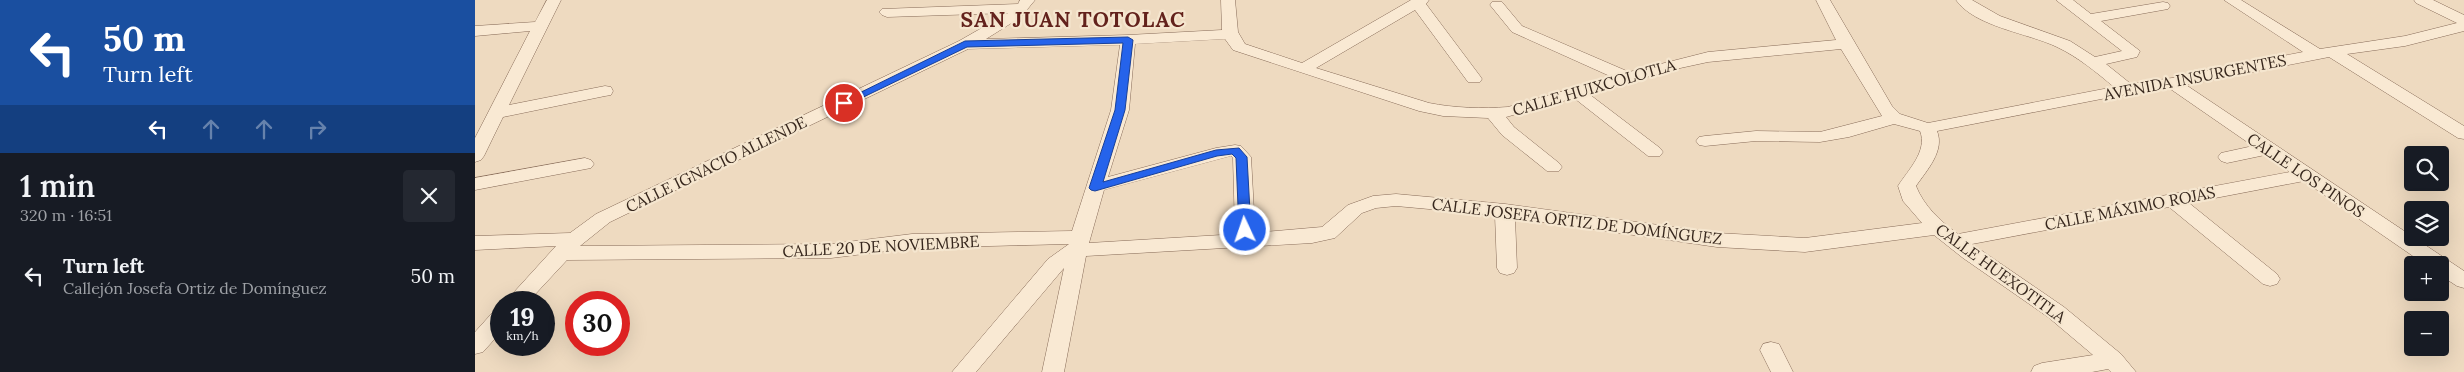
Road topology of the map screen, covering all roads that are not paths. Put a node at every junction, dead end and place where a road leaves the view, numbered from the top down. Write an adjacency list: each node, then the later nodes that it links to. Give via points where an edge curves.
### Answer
1 (554, 0): 14 (street)
2 (1228, 0): 17 (street)
3 (1823, 0): 20 (street)
4 (1963, 0): 22 (street, via 1993,19 2055,40)
5 (2063, 0): 13 (street)
6 (2231, 0): 21 (street)
7 (2421, 0): 15 (street)
8 (1420, 1): 23 (street); 25 (street)
9 (1025, 4): 12 (street); 19 (street, CALLE IGNACIO ALLENDE, via 1008,20)
10 (1497, 4): 24 (street, via 1517,29)
11 (2163, 6): 13 (street)
12 (887, 12)
13 (2088, 19): 22 (street, via 2132,53)
14 (543, 26): 16 (street); 30 (street)
15 (2462, 27): 21 (street, AVENIDA INSURGENTES, via 2405,41)
16 (475, 31)
17 (1233, 38): 18 (street); 23 (street, CALLE HUIXCOLOTLA, via 1243,49)
18 (1128, 40): 19 (street); 44 (street, via 1120,110)
19 (965, 44): 49 (street, CALLE IGNACIO ALLENDE, via 603,218)
20 (1846, 44): 24 (street, CALLE HUIXCOLOTLA, via 1708,57); 32 (street, via 1885,109)
21 (2325, 53): 26 (street, AVENIDA INSURGENTES); 34 (street)
22 (2092, 62): 27 (street)
23 (1303, 70): 31 (street, CALLE HUIXCOLOTLA, via 1443,111)
24 (1629, 78): 29 (street, CALLE HUIXCOLOTLA)
25 (1474, 79)
26 (2172, 83): 27 (street, AVENIDA INSURGENTES); 37 (street, CALLE LOS PINOS)
27 (2127, 89): 33 (street, AVENIDA INSURGENTES)
28 (605, 91): 30 (street)
29 (1576, 92): 31 (street, CALLE HUIXCOLOTLA, via 1509,112); 38 (street)
30 (497, 113): 36 (street)
31 (1493, 113): 41 (street, via 1508,131)
32 (1894, 118): 33 (street); 35 (street, via 1820,137 1756,136)
33 (1927, 128): 47 (street, CALLE HUEXOTITLA, via 1932,140 1929,152 1907,186 1907,192)
34 (2464, 134)
35 (1705, 141)
36 (477, 148)
37 (2267, 149): 39 (street); 42 (street, CALLE LOS PINOS)
38 (1654, 152)
39 (2227, 157)
40 (585, 164): 43 (street)
41 (1553, 167)
42 (2305, 175): 45 (street, CALLE MÁXIMO ROJAS); 54 (street, CALLE LOS PINOS)
43 (475, 184)
44 (1095, 188): 48 (street, via 1235,150 1242,157); 52 (street)
45 (2172, 199): 50 (street, CALLE MÁXIMO ROJAS); 57 (street)
46 (1505, 210): 47 (street, CALLE JOSEFA ORTIZ DE DOMÍNGUEZ, via 1717,240 1805,245); 52 (street, CALLE JOSEFA ORTIZ DE DOMÍNGUEZ, via 1396,200 1373,202 1355,209 1327,233 1312,236); 55 (street)
47 (1937, 228): 50 (street, CALLE HUEXOTITLA)
48 (1245, 230)
49 (575, 238): 51 (street); 53 (street, CALLE IGNACIO ALLENDE)
50 (1954, 241): 63 (street, CALLE HUEXOTITLA, via 2055,312)
51 (475, 243)
52 (1078, 244): 53 (street, CALLE 20 DE NOVIEMBRE, via 912,241 831,252); 64 (street, via 1055,264); 65 (street)
53 (561, 253): 59 (street, CALLE IGNACIO ALLENDE)
54 (2426, 256)
55 (1507, 268)
56 (2449, 271): 58 (street, CALLE LOS PINOS)
57 (2271, 279)
58 (2464, 281)
59 (526, 291)
60 (490, 330): 61 (street)
61 (475, 346)
62 (1771, 350): 66 (street)
63 (2119, 366): 67 (street)
64 (963, 372)
65 (1053, 372)
66 (1783, 372)
67 (2042, 372)

